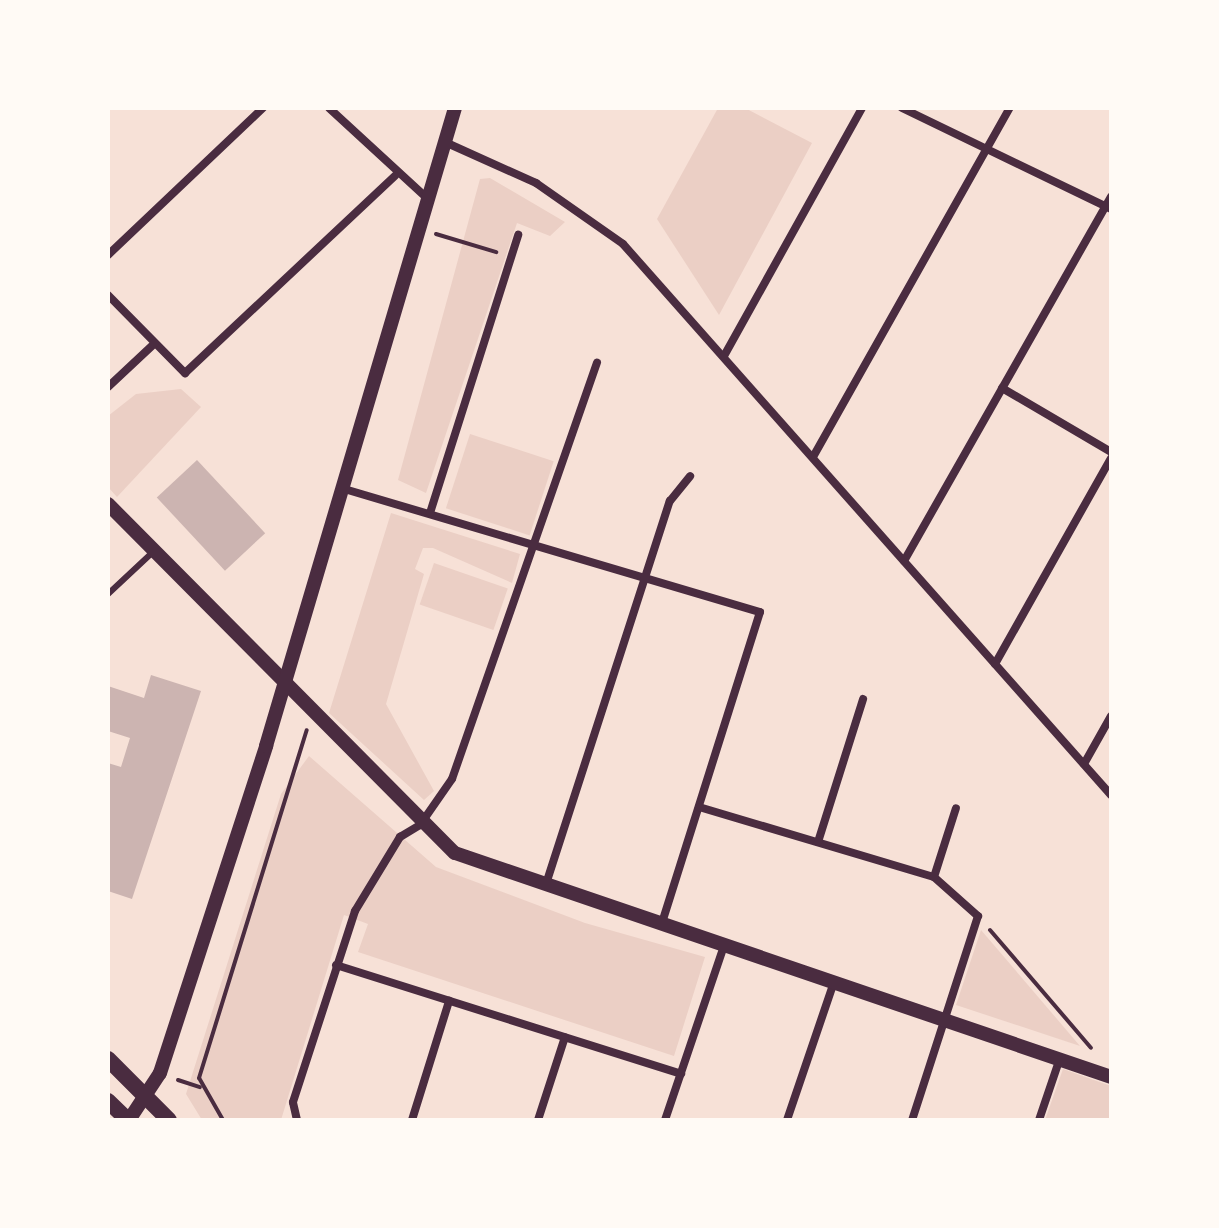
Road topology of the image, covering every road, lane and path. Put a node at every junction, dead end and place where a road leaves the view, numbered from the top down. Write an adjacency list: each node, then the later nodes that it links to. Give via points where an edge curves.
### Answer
1 (263, 108): 15 (street)
2 (329, 108): 9 (street)
3 (455, 108): 7 (street)
4 (862, 108): 19 (street)
5 (902, 108): 8 (street)
6 (1010, 108): 8 (street)
7 (447, 143): 11 (street); 19 (street, via 536,183 603,227)
8 (985, 151): 12 (street); 24 (street)
9 (395, 176): 11 (street); 18 (street, via 185,373)
10 (1111, 197): 12 (street)
11 (431, 201): 13 (street)
12 (1108, 208): 22 (street)
13 (422, 230): 16 (path); 27 (street)
14 (518, 235): 16 (street)
15 (108, 255)
16 (511, 256): 29 (street)
17 (108, 295): 18 (street)
18 (155, 343): 21 (street)
19 (724, 356): 24 (street)
20 (597, 362): 30 (street)
21 (108, 387)
22 (1002, 388): 23 (street); 32 (street)
23 (1111, 452)
24 (813, 457): 32 (street)
25 (1111, 458): 35 (street)
26 (690, 476): 33 (street, via 670,501)
27 (341, 488): 29 (street); 36 (street)
28 (108, 504): 31 (street)
29 (430, 513): 30 (street)
30 (531, 544): 33 (street); 44 (street, via 452,779)
31 (154, 551): 34 (lane); 36 (street)
32 (904, 561): 35 (street)
33 (648, 578): 42 (street, via 760,612); 47 (street)
34 (108, 594)
35 (995, 664): 40 (street)
36 (284, 683): 38 (street); 59 (street)
37 (863, 699): 45 (street)
38 (312, 712): 44 (street); 62 (path, via 201,1067)
39 (1111, 716): 40 (street)
40 (1084, 764): 41 (street)
41 (1111, 795)
42 (699, 807): 45 (street); 49 (street)
43 (956, 808): 46 (street)
44 (420, 825): 47 (street, via 475,865); 51 (street, via 400,837 362,896)
45 (818, 842): 46 (street)
46 (934, 877): 48 (street)
47 (545, 888): 49 (street)
48 (978, 916): 54 (street); 58 (path)
49 (661, 926): 50 (street)
50 (724, 946): 52 (street); 60 (street)
51 (336, 965): 53 (street); 68 (street, via 293,1102)
52 (834, 982): 54 (street); 72 (street)
53 (449, 1001): 55 (street); 69 (street)
54 (946, 1017): 56 (street); 73 (street)
55 (565, 1037): 60 (street); 70 (street)
56 (1060, 1057): 61 (street); 74 (street)
57 (108, 1059): 63 (main road)
58 (1101, 1060)
59 (160, 1073): 62 (path); 63 (street)
60 (681, 1074): 71 (street)
61 (1111, 1077)
62 (201, 1088): 67 (path)
63 (148, 1099): 65 (street); 66 (main road)
64 (108, 1101): 65 (main road)
65 (128, 1120)
66 (169, 1120)
67 (223, 1120)
68 (297, 1120)
69 (412, 1120)
70 (538, 1120)
71 (665, 1120)
72 (787, 1120)
73 (912, 1120)
74 (1039, 1120)

